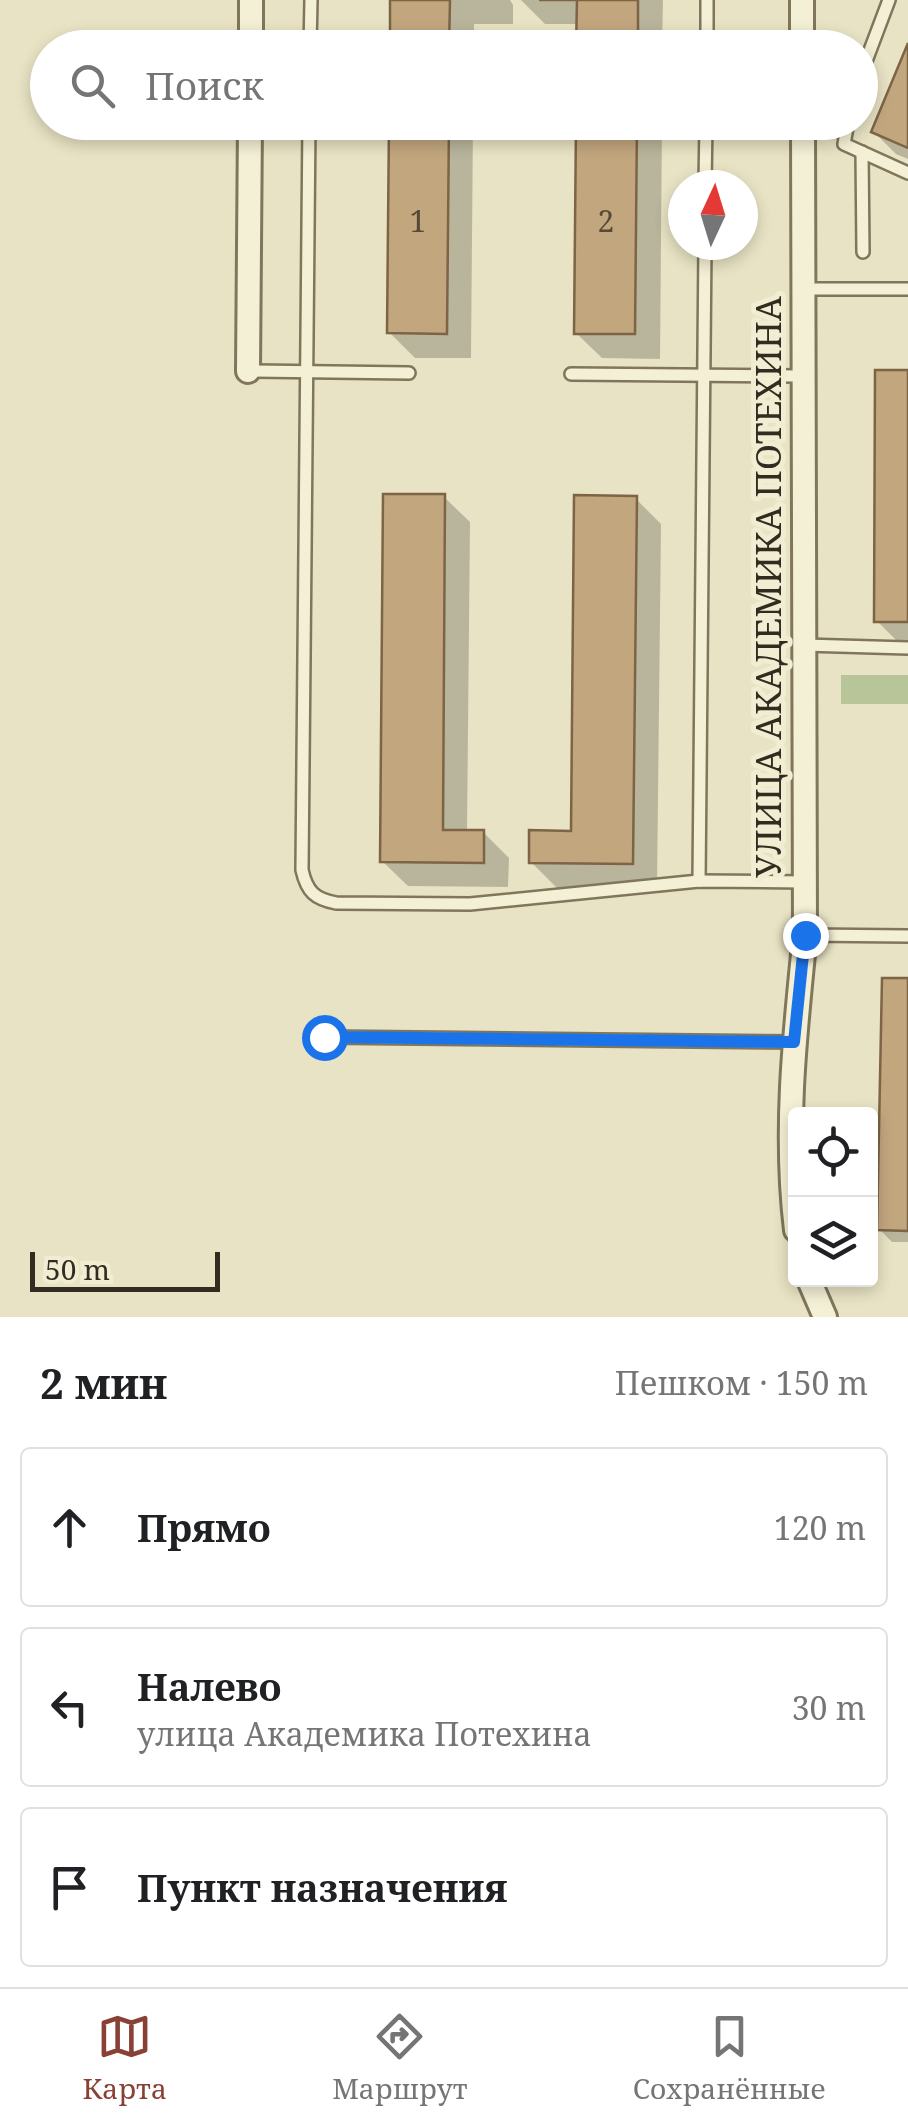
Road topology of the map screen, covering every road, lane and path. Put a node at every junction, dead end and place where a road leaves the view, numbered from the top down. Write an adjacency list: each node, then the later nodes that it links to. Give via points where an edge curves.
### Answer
1 (252, 0): 6 (street)
2 (310, 0): 7 (lane)
3 (707, 0): 8 (lane)
4 (802, 0): 9 (street)
5 (888, 0): 10 (lane)
6 (251, 30)
7 (310, 30)
8 (706, 30)
9 (802, 30)
10 (877, 30)
11 (250, 140): 23 (street)
12 (310, 140): 24 (lane)
13 (706, 140): 17 (lane)
14 (803, 140): 21 (street, УЛИЦА АКАДЕМИКА ПОТЕХИНА)
15 (845, 140): 16 (lane)
16 (862, 152): 18 (lane); 19 (lane)
17 (705, 170)
18 (908, 173)
19 (862, 252)
20 (705, 260): 27 (lane)
21 (803, 288): 22 (lane); 28 (street, УЛИЦА АКАДЕМИКА ПОТЕХИНА)
22 (908, 289)
23 (248, 372): 24 (lane)
24 (307, 372): 25 (lane); 31 (lane, via 306,887 336,903 470,904)
25 (409, 373)
26 (571, 374): 27 (lane)
27 (704, 376): 28 (lane); 31 (lane)
28 (804, 376): 29 (street, УЛИЦА АКАДЕМИКА ПОТЕХИНА)
29 (804, 645): 30 (lane); 32 (street, УЛИЦА АКАДЕМИКА ПОТЕХИНА)
30 (908, 648)
31 (699, 880): 32 (lane)
32 (805, 882): 33 (street, УЛИЦА АКАДЕМИКА ПОТЕХИНА)
33 (805, 935): 34 (lane); 36 (street, УЛИЦА АКАДЕМИКА ПОТЕХИНА)
34 (908, 936)
35 (324, 1037): 36 (lane)
36 (794, 1042): 37 (street, УЛИЦА АКАДЕМИКА ПОТЕХИНА)
37 (792, 1197)
38 (812, 1287): 39 (street)
39 (825, 1317)

